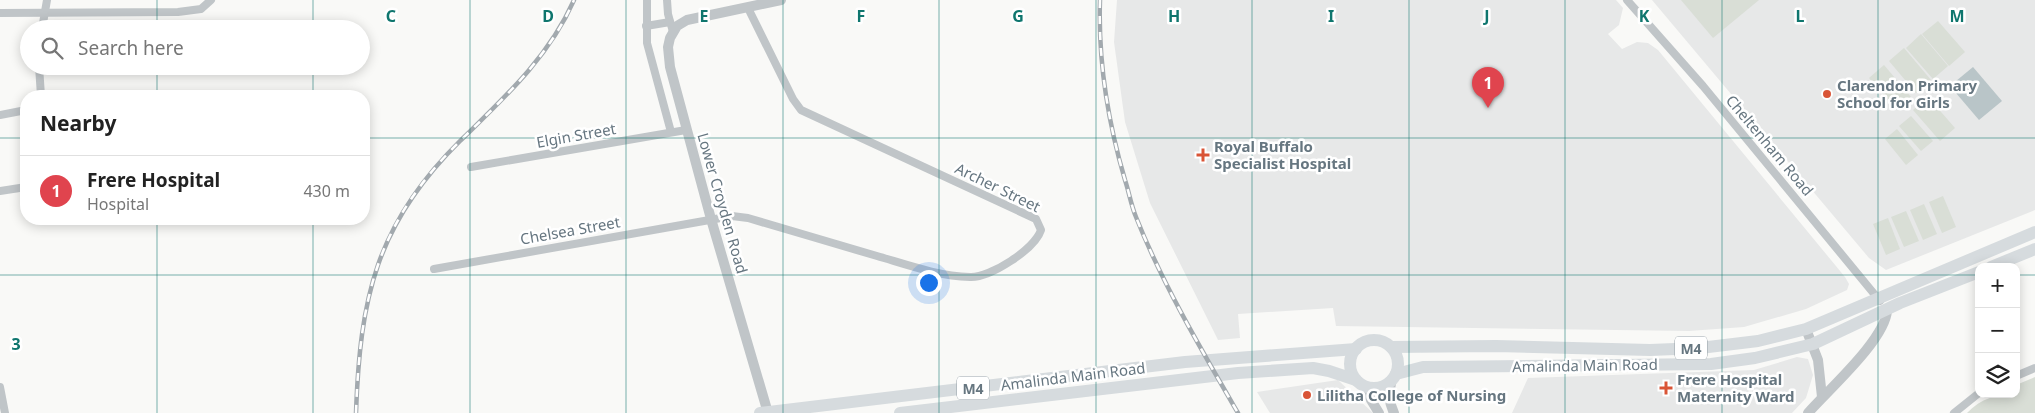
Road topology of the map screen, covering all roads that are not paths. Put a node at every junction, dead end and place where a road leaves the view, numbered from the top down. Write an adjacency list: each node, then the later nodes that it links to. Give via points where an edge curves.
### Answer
1 (47, 0): 9 (street)
2 (211, 0): 9 (street, via 201,10 192,12)
3 (647, 0): 11 (street)
4 (667, 0): 12 (street, Lower Croyden Road)
5 (781, 0): 7 (street)
6 (1627, 0): 28 (street, Cheltenham Road, via 1703,86)
7 (748, 8): 12 (street, via 687,20); 22 (street, Archer Street, via 801,110 1030,216 1039,223 1041,230 1029,248 1004,265 987,274 971,277 928,270 740,216)
8 (0, 13): 9 (street)
9 (45, 13): 10 (street)
10 (44, 20)
11 (646, 26): 12 (street); 18 (street, via 647,43)
12 (672, 27): 17 (street, Lower Croyden Road, via 669,57)
13 (39, 75): 14 (street)
14 (40, 90)
15 (20, 111): 16 (street)
16 (0, 115)
17 (686, 130): 18 (street, Elgin Street); 22 (street, Lower Croyden Road)
18 (671, 132): 19 (street, Elgin Street)
19 (471, 167)
20 (20, 188): 21 (street)
21 (0, 191)
22 (711, 219): 26 (street, Chelsea Street); 42 (street, Lower Croyden Road)
23 (2035, 232): 28 (main road, M4)
24 (2035, 249): 25 (main road)
25 (2001, 263)
26 (434, 269)
27 (1975, 274): 29 (main road, M4)
28 (1878, 298): 29 (street, Cheltenham Road); 30 (main road, Amalinda Main Road / M4)
29 (1887, 310): 31 (main road, Amalinda Main Road / M4); 40 (street, via 1887,318 1876,337)
30 (1806, 329): 31 (street); 32 (main road, Amalinda Main Road / M4, via 1758,341 1675,349)
31 (1813, 344): 36 (main road, Amalinda Main Road / M4, via 1755,358 1711,364 1423,367); 40 (street)
32 (1391, 347): 33 (main road, Amalinda Main Road / M4, via 1377,340); 36 (main road, via 1398,360)
33 (1356, 348): 37 (main road, via 1350,368); 42 (main road, Amalinda Main Road / M4, via 1185,362)
34 (2035, 368): 35 (street)
35 (2020, 374)
36 (1394, 377): 37 (main road, Amalinda Main Road / M4, via 1381,387); 45 (street, via 1389,391)
37 (1361, 383): 43 (main road, Amalinda Main Road / M4, via 1329,370 1313,368 1199,377); 44 (street)
38 (0, 387): 41 (street)
39 (1975, 396): 47 (street)
40 (1822, 397): 46 (street)
41 (5, 413)
42 (765, 413)
43 (900, 413)
44 (1379, 413)
45 (1394, 413)
46 (1808, 413)
47 (1954, 413)

